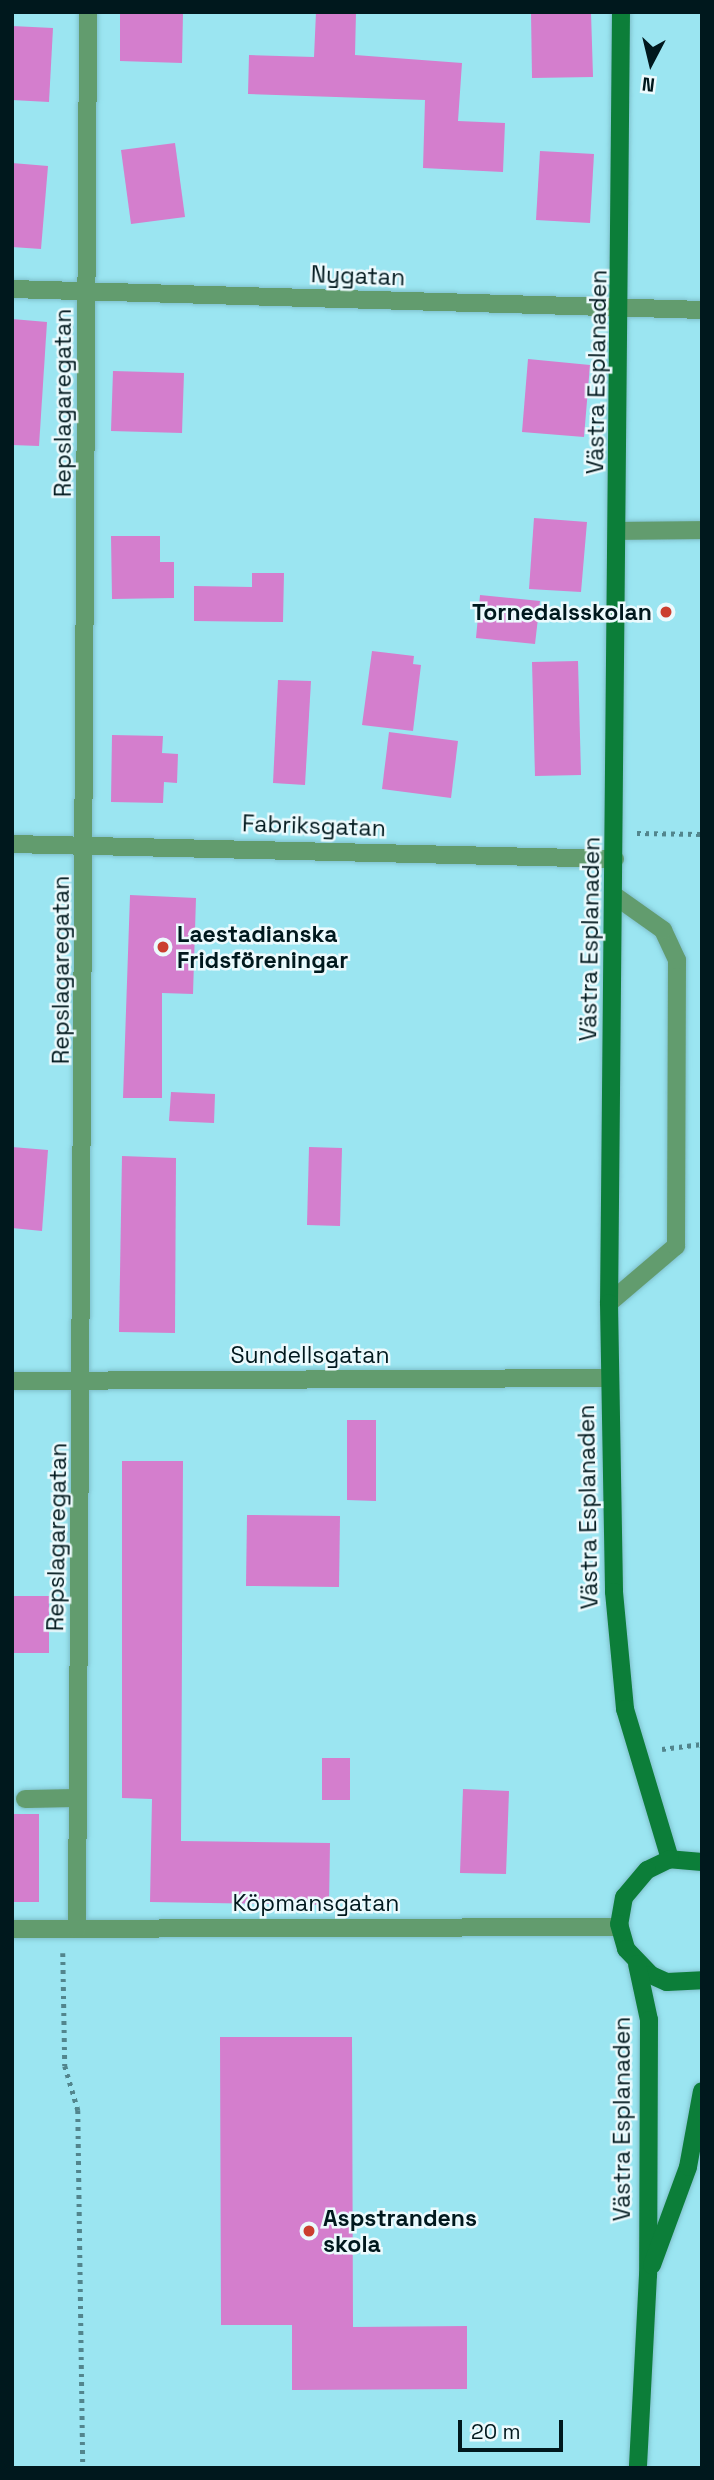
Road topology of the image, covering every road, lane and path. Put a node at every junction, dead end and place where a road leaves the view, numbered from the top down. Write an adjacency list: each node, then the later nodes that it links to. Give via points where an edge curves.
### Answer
1 (88, 12): 4 (street, Repslagaregatan)
2 (621, 12): 6 (street, Västra Esplanaden)
3 (12, 289): 4 (street, Nygatan)
4 (88, 289): 6 (street, Nygatan); 12 (street, Repslagaregatan)
5 (702, 310): 6 (street, Nygatan)
6 (622, 311): 8 (street, Västra Esplanaden)
7 (702, 530): 8 (street)
8 (619, 531): 9 (street, Västra Esplanaden)
9 (615, 832): 10 (path); 13 (street, Västra Esplanaden)
10 (702, 834)
11 (12, 844): 12 (street, Fabriksgatan)
12 (86, 845): 13 (street, Fabriksgatan); 18 (street, Repslagaregatan)
13 (615, 859): 14 (street, Västra Esplanaden)
14 (615, 895): 15 (street, Västra Esplanaden); 15 (street, via 663,930 677,960 676,1246)
15 (609, 1303): 16 (street, Västra Esplanaden)
16 (609, 1378): 18 (street, Sundellsgatan); 20 (street, Västra Esplanaden, via 616,1657)
17 (12, 1381): 18 (street, Sundellsgatan)
18 (83, 1381): 21 (street, Repslagaregatan)
19 (702, 1744): 20 (path)
20 (637, 1752): 23 (street, Västra Esplanaden)
21 (78, 1798): 22 (street); 27 (street, Repslagaregatan)
22 (26, 1799)
23 (670, 1858): 24 (street); 25 (street, via 634,1882)
24 (702, 1862)
25 (620, 1927): 27 (street, Köpmansgatan); 28 (street, Västra Esplanaden)
26 (12, 1929): 27 (street, Köpmansgatan)
27 (70, 1929): 32 (path, via 65,2066 78,2110)
28 (637, 1964): 29 (street, via 667,1982); 31 (street, Västra Esplanaden, via 649,2020)
29 (702, 1980)
30 (702, 2091): 31 (street, Västra Esplanaden, via 688,2167)
31 (648, 2275): 33 (street, Västra Esplanaden)
32 (83, 2468)
33 (638, 2468)

